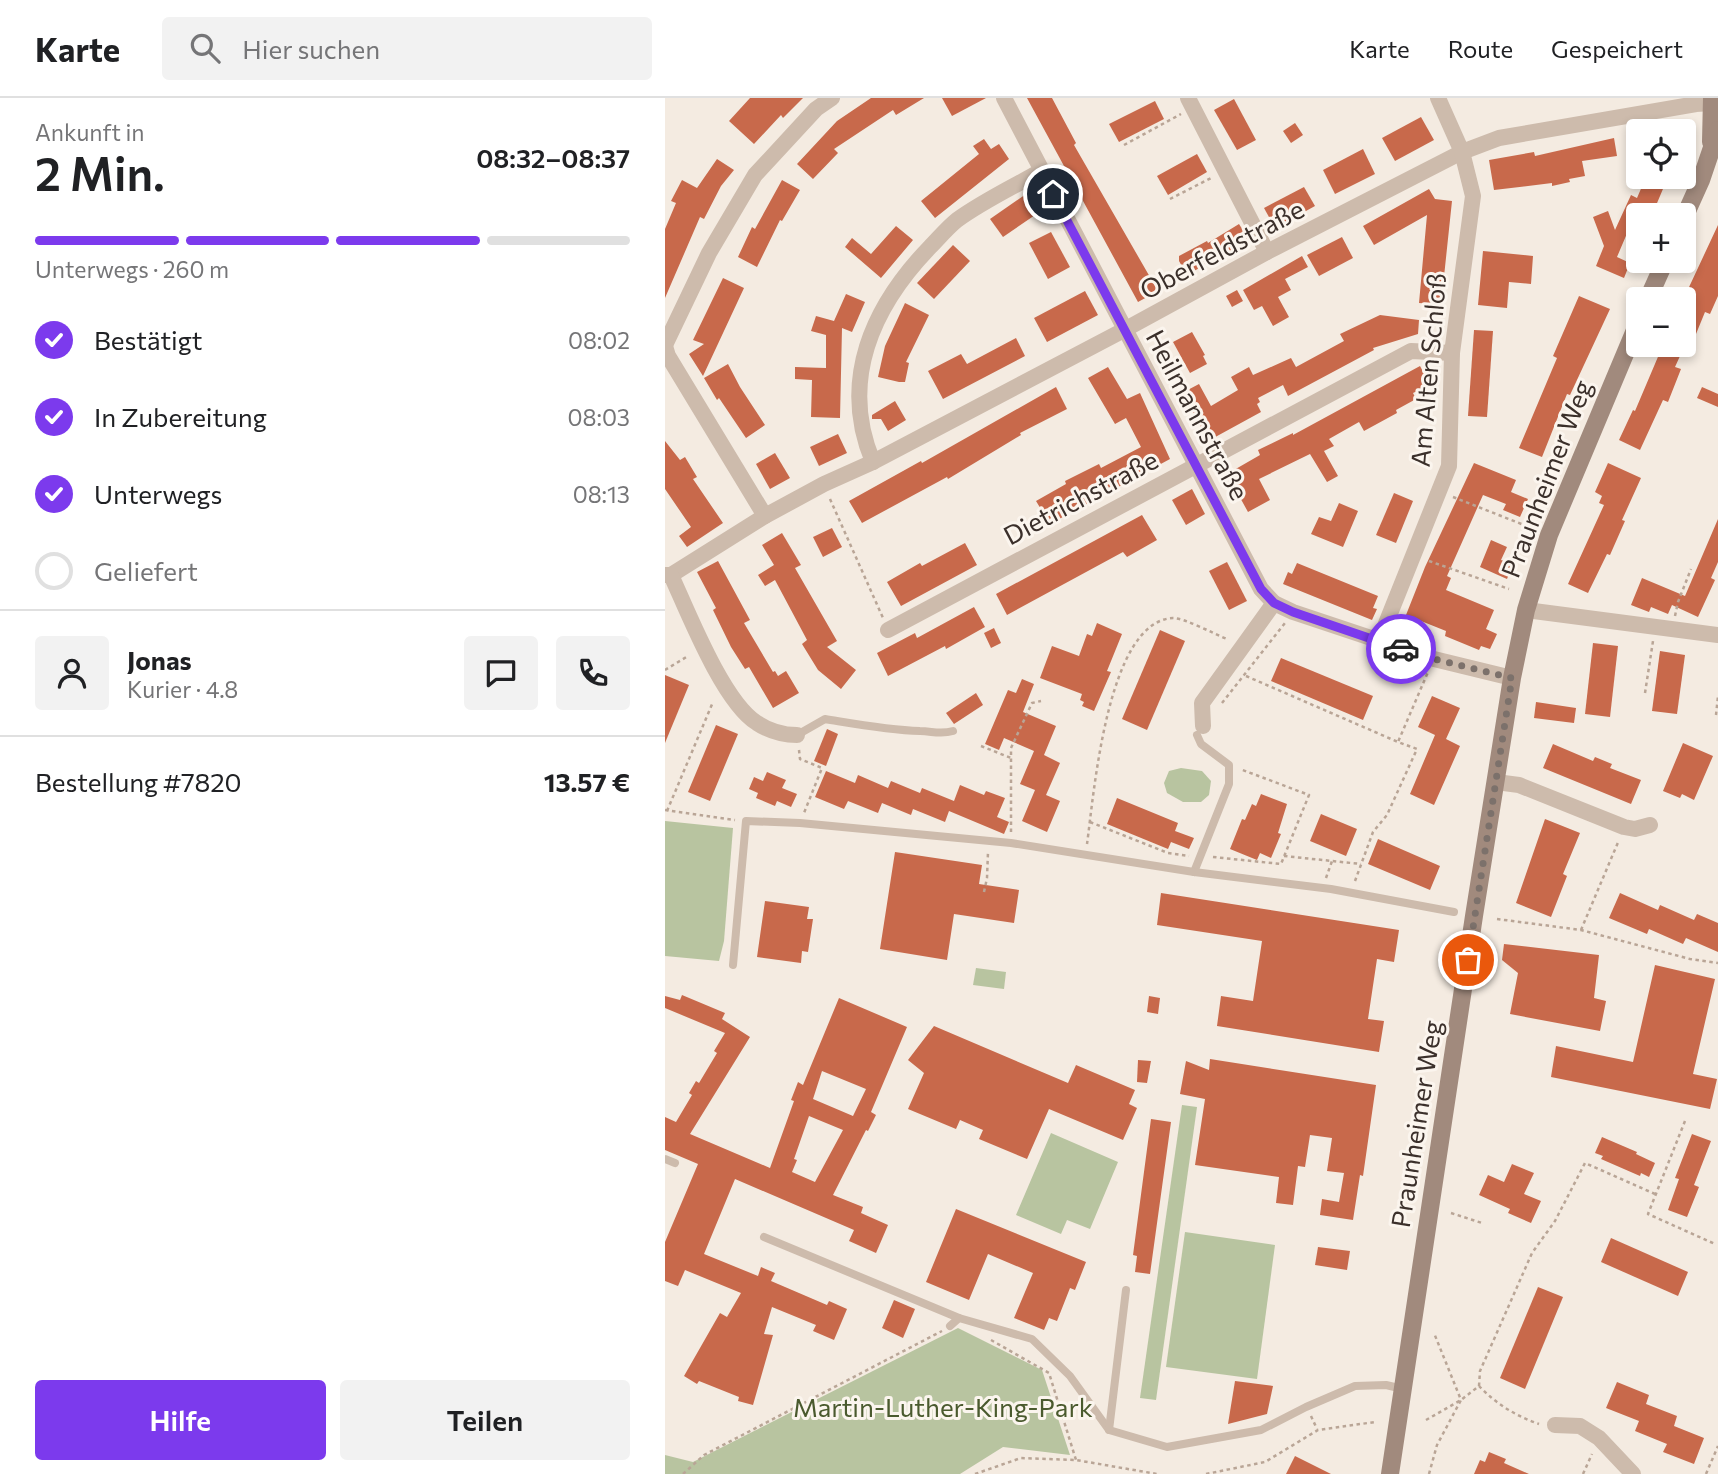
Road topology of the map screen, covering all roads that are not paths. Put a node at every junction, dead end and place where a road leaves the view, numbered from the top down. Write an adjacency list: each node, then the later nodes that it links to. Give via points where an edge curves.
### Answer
1 (832, 98): 13 (street, via 815,109 755,175 709,253)
2 (1004, 98): 9 (street, Heilmannstraße)
3 (1438, 98): 7 (street, Am Alten Schloß)
4 (1712, 101): 7 (street, Oberfeldstraße, via 1499,138); 8 (main road)
5 (1190, 103): 11 (street)
6 (1718, 130): 8 (main road)
7 (1462, 152): 11 (street, Oberfeldstraße); 15 (street, Am Alten Schloß, via 1472,196)
8 (1710, 153): 10 (main road)
9 (1041, 171): 12 (street, Heilmannstraße); 16 (street, via 955,222 912,266 882,307 865,348 860,388 864,440)
10 (1691, 203)
11 (1267, 252): 12 (street, Oberfeldstraße)
12 (1124, 330): 16 (street, Oberfeldstraße); 17 (street, Heilmannstraße)
13 (665, 345): 18 (street)
14 (1626, 351): 21 (main road, Praunheimer Weg, via 1549,534)
15 (1452, 353): 17 (street, Dietrichstraße, via 1411,351); 24 (street, Am Alten Schloß, via 1449,466)
16 (873, 462): 18 (street, Oberfeldstraße)
17 (1196, 464): 20 (street, Heilmannstraße, via 1261,589); 22 (street, Dietrichstraße)
18 (765, 516): 19 (street, Oberfeldstraße)
19 (668, 575): 28 (street, Oberfeldstraße, via 728,692 755,722 783,735)
20 (1274, 603): 24 (street, Heilmannstraße); 26 (street, via 1202,703)
21 (1526, 610): 23 (street); 25 (main road, Praunheimer Weg)
22 (888, 630)
23 (1718, 635)
24 (1379, 641): 25 (street, Heilmannstraße)
25 (1512, 678): 29 (main road, Praunheimer Weg)
26 (1200, 730): 31 (lane, via 1201,744 1229,765 1229,784)
27 (953, 731): 28 (lane, via 901,731 825,719)
28 (797, 735)
29 (1496, 782): 30 (street, via 1519,785 1624,827); 40 (main road, Praunheimer Weg)
30 (1650, 825)
31 (1194, 872): 32 (lane, via 1350,892); 33 (lane, via 1011,843 745,821)
32 (1454, 912)
33 (733, 965)
34 (665, 1159): 35 (lane)
35 (675, 1163)
36 (764, 1237): 38 (lane)
37 (1126, 1290): 42 (lane)
38 (959, 1318): 39 (lane); 42 (lane, via 1032,1339 1070,1376)
39 (950, 1326)
40 (1403, 1389): 42 (lane, via 1355,1386 1261,1430 1167,1447); 43 (main road, Praunheimer Weg)
41 (1547, 1424): 44 (street, via 1580,1426 1599,1438)
42 (1109, 1430)
43 (1390, 1474)
44 (1633, 1474)

